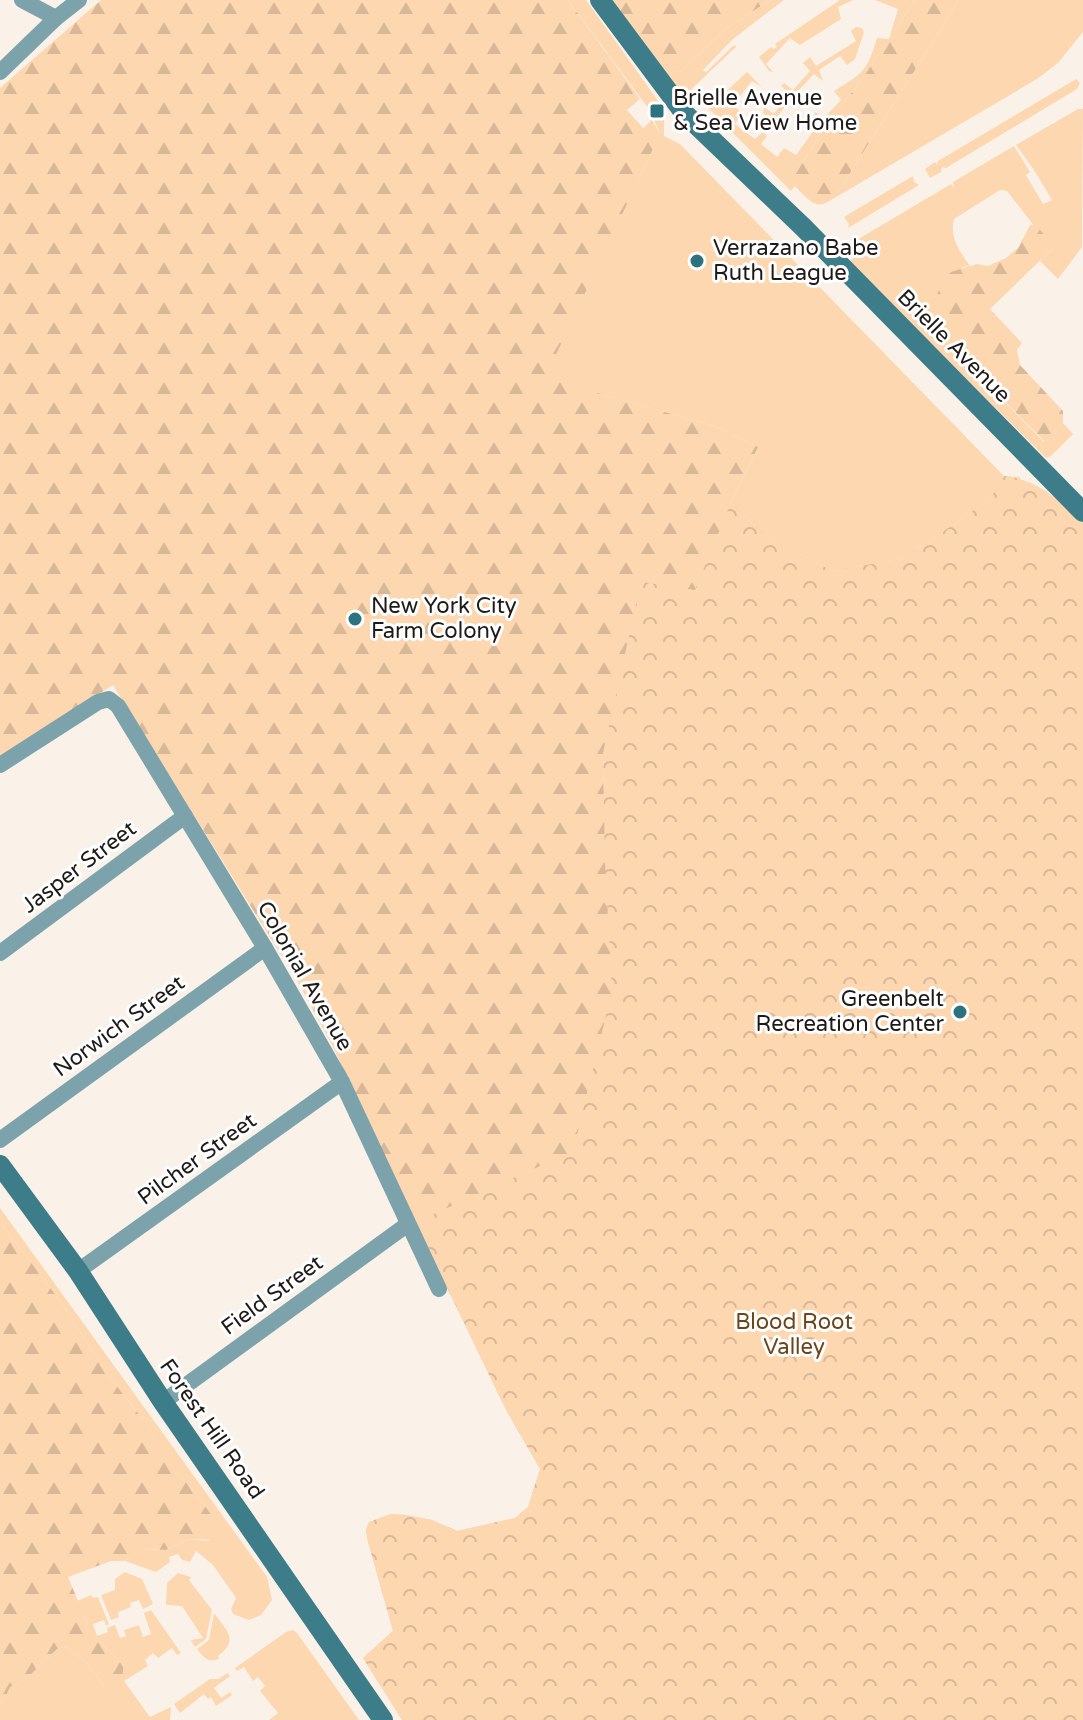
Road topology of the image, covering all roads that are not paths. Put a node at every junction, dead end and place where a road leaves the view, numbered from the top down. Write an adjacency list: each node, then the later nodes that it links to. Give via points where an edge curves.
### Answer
1 (22, 0): 4 (street)
2 (79, 0): 4 (street)
3 (600, 0): 6 (street, Brielle Avenue, via 685,114)
4 (56, 18): 5 (street)
5 (0, 72)
6 (1083, 512)
7 (0, 765): 8 (street, Colonial Avenue, via 109,699)
8 (185, 816): 9 (street, Colonial Avenue); 10 (street, Jasper Street)
9 (265, 948): 11 (street, Colonial Avenue); 12 (street, Norwich Street)
10 (0, 953)
11 (342, 1082): 14 (street, Colonial Avenue); 15 (street, Pilcher Street)
12 (0, 1140)
13 (0, 1165): 15 (street, Forest Hill Road)
14 (408, 1224): 16 (street, Colonial Avenue); 17 (street, Field Street)
15 (78, 1271): 17 (street, Forest Hill Road)
16 (439, 1289)
17 (163, 1402): 18 (street, Forest Hill Road)
18 (383, 1720)

